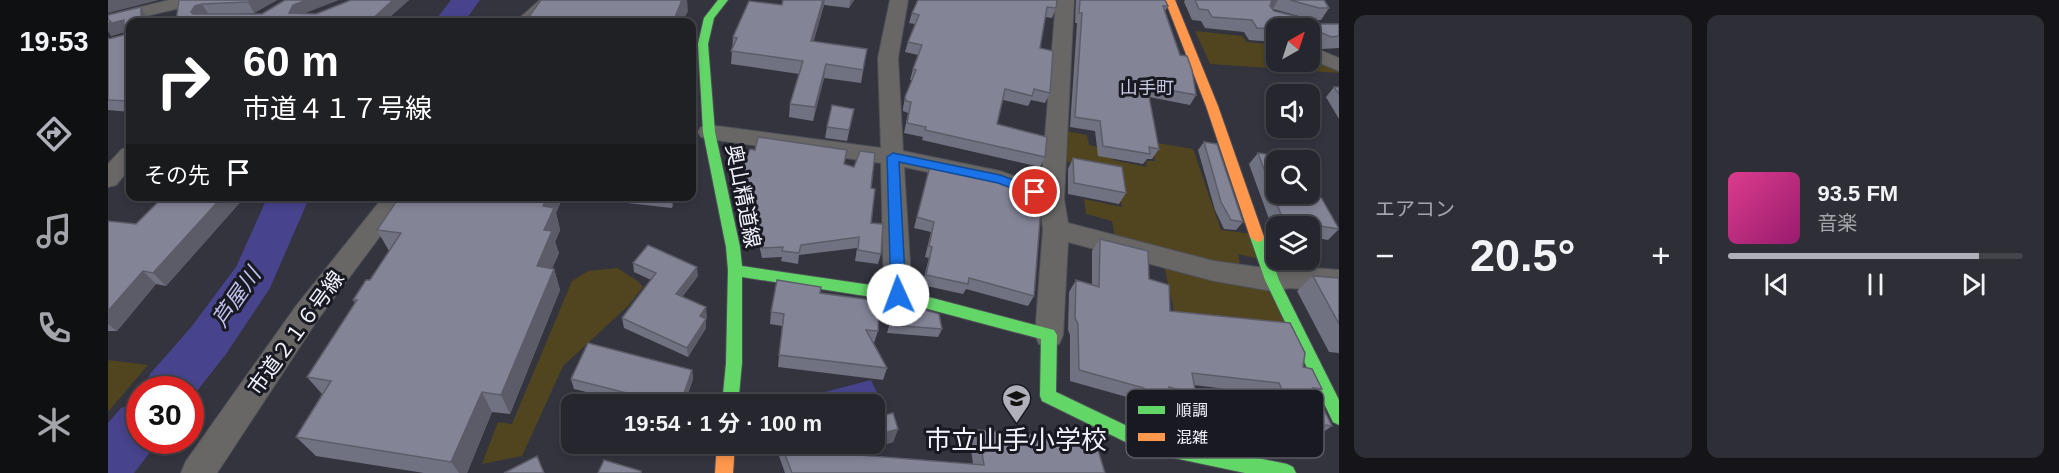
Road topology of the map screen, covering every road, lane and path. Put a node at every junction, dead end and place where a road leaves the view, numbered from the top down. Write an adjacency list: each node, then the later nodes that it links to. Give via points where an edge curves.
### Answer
1 (549, 0): 8 (street)
2 (723, 0): 12 (street, 奥山精道線, via 705,28 703,44)
3 (899, 0): 13 (street, via 888,58)
4 (1065, 0): 18 (street)
5 (1170, 0): 22 (street, via 1212,106)
6 (174, 2): 7 (street); 9 (street)
7 (172, 18)
8 (532, 18)
9 (108, 20)
10 (1320, 56): 11 (street)
11 (1339, 65)
12 (709, 132): 13 (street); 21 (street, 奥山精道線)
13 (893, 157): 18 (street, via 1000,179); 24 (street)
14 (126, 159): 16 (street)
15 (126, 178): 17 (street)
16 (108, 179)
17 (108, 198)
18 (1052, 199): 20 (street)
19 (394, 201): 31 (street, 市道２１６号線, via 306,314)
20 (1056, 229): 22 (street, via 1214,271); 25 (street)
21 (735, 270): 24 (street); 26 (street, 奥山精道線)
22 (1272, 280): 23 (street, via 1290,277); 27 (street)
23 (1339, 281)
24 (898, 295): 25 (street)
25 (1050, 335): 28 (street, via 1048,396)
26 (731, 394)
27 (1339, 417)
28 (1126, 434)
29 (725, 454): 32 (street)
30 (1214, 458): 33 (street)
31 (198, 473)
32 (724, 473)
33 (1287, 473)

